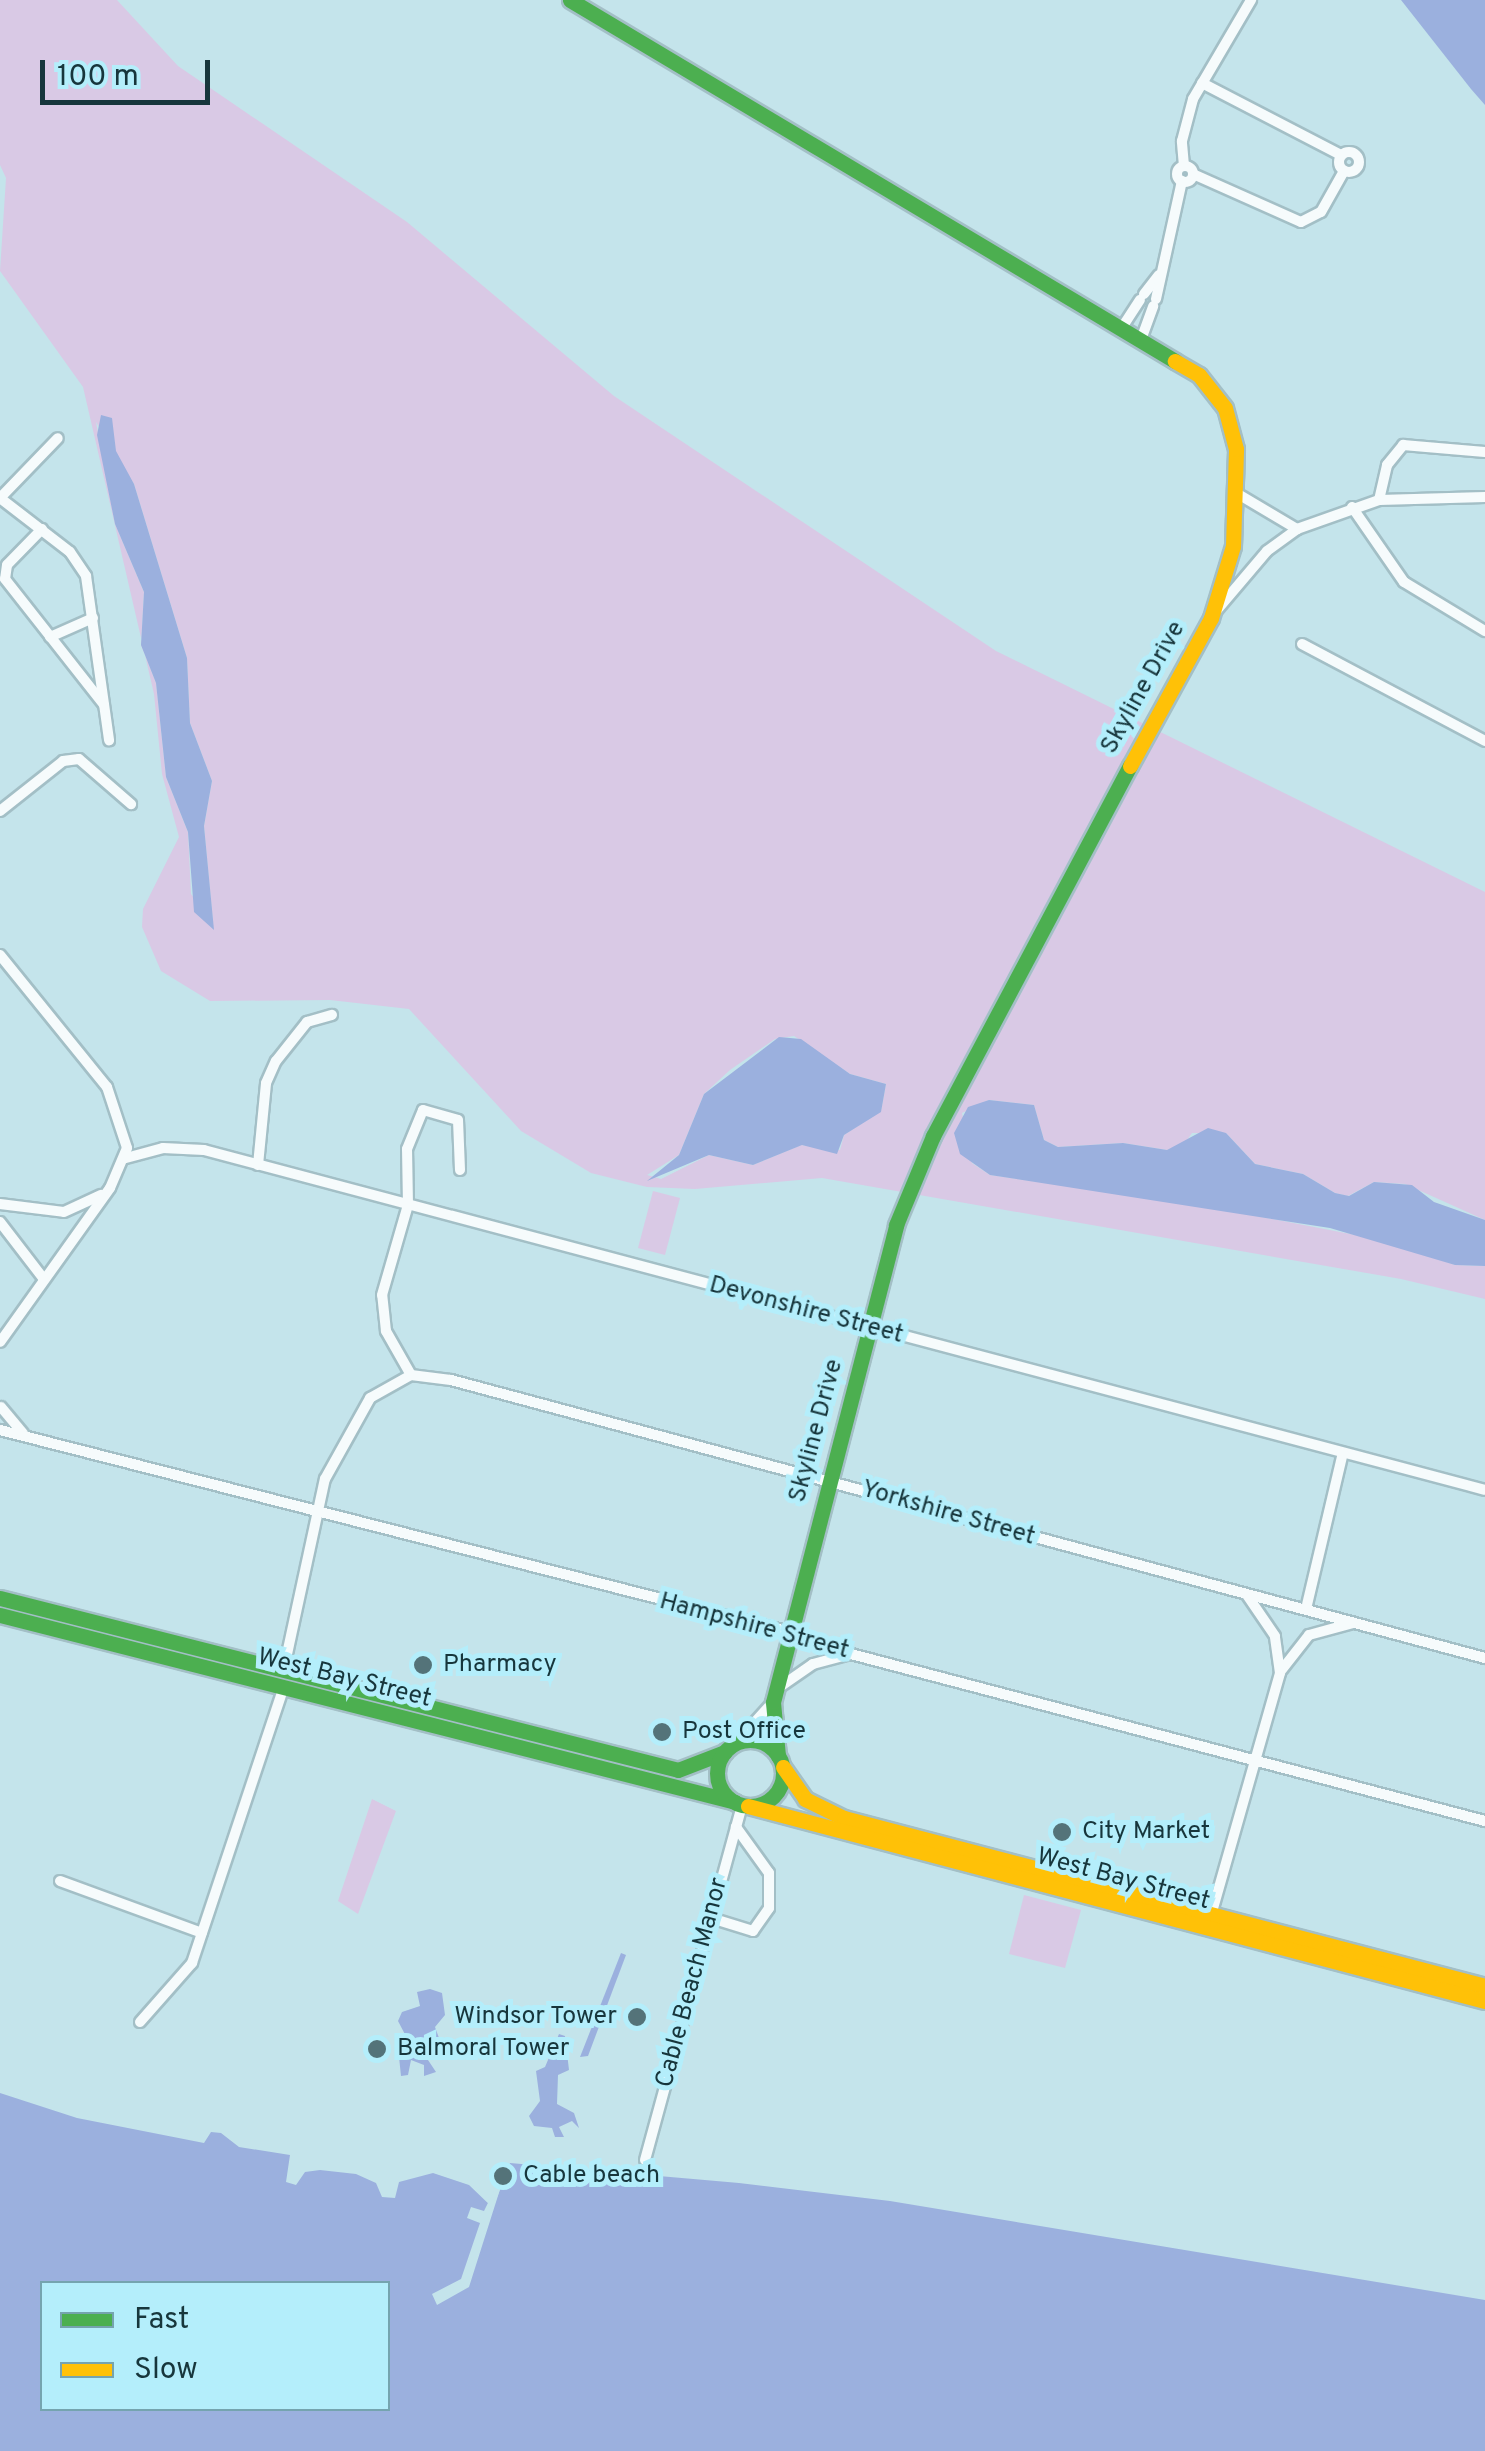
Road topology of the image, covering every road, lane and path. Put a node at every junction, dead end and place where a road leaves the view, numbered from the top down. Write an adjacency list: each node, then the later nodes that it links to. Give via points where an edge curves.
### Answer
1 (570, 0): 8 (main road, Skyline Drive)
2 (1251, 0): 3 (street)
3 (1202, 83): 4 (street); 5 (street, via 1186,120)
4 (1341, 155): 6 (street); 6 (street, via 1354,153 1359,162)
5 (1188, 170): 6 (street, via 1302,222 1322,212); 7 (street, via 1177,173 1182,181)
6 (1344, 171)
7 (1159, 275): 8 (street); 9 (street)
8 (1123, 326): 9 (main road, Skyline Drive)
9 (1142, 337): 12 (main road, Skyline Drive, via 1210,384 1225,408)
10 (58, 438): 14 (street)
11 (1485, 452): 15 (street, via 1403,445 1387,465)
12 (1238, 494): 18 (street); 20 (main road, Skyline Drive, via 1230,564)
13 (1485, 497): 15 (street)
14 (0, 498): 17 (street)
15 (1379, 500): 16 (street)
16 (1352, 507): 18 (street); 21 (street, via 1404,582)
17 (42, 529): 19 (street, via 79,563); 22 (street, via 4,572)
18 (1297, 529): 20 (street, via 1253,565)
19 (94, 618): 22 (street); 24 (street)
20 (1211, 618): 39 (main road, Skyline Drive, via 932,1136 896,1225)
21 (1485, 631)
22 (50, 638): 24 (street)
23 (1302, 644): 26 (street)
24 (104, 705): 25 (street)
25 (109, 740)
26 (1485, 740)
27 (131, 804): 28 (street, via 79,758 63,761)
28 (0, 811)
29 (0, 955): 31 (street, via 108,1087)
30 (332, 1015): 32 (street, via 307,1022 276,1061 266,1083)
31 (126, 1158): 32 (street, Devonshire Street, via 182,1147); 34 (street)
32 (258, 1165): 36 (street, Devonshire Street)
33 (460, 1170): 36 (street, via 458,1120 423,1110 404,1160)
34 (110, 1188): 35 (street, via 64,1212); 38 (street)
35 (0, 1204)
36 (408, 1205): 39 (street, Devonshire Street); 41 (street, via 384,1278 382,1312)
37 (0, 1222): 38 (street)
38 (44, 1278): 40 (street)
39 (870, 1328): 46 (street, Devonshire Street); 47 (main road, Skyline Drive)
40 (1, 1341)
41 (411, 1375): 47 (street, Yorkshire Street); 49 (street, via 370,1398)
42 (0, 1394): 43 (street)
43 (0, 1408): 45 (street)
44 (0, 1430): 45 (street, Hampshire Street)
45 (24, 1433): 49 (street, Hampshire Street)
46 (1343, 1453): 48 (street, Devonshire Street); 52 (street)
47 (830, 1481): 50 (street, Yorkshire Street); 55 (main road, Skyline Drive)
48 (1485, 1490)
49 (313, 1512): 55 (street, Hampshire Street); 58 (street)
50 (1246, 1594): 52 (street, Yorkshire Street); 59 (street, via 1275,1636)
51 (0, 1598): 58 (main road, West Bay Street)
52 (1306, 1609): 54 (street, Yorkshire Street)
53 (0, 1615): 60 (main road, West Bay Street)
54 (1358, 1622): 57 (street, Yorkshire Street); 59 (street, via 1309,1634)
55 (790, 1632): 56 (street, Hampshire Street); 61 (main road, Skyline Drive)
56 (851, 1654): 61 (street, via 813,1664); 64 (street, Hampshire Street)
57 (1485, 1658)
58 (284, 1668): 62 (main road, West Bay Street, via 678,1770)
59 (1280, 1673): 64 (street)
60 (283, 1690): 65 (main road, West Bay Street); 71 (street)
61 (774, 1696): 62 (street, Skyline Drive); 63 (main road, Skyline Drive)
62 (730, 1748): 63 (main road, via 758,1742); 65 (main road, via 718,1780)
63 (780, 1761): 65 (main road, via 777,1793); 69 (main road, West Bay Street, via 804,1798 844,1818)
64 (1254, 1762): 66 (street, Hampshire Street); 69 (street)
65 (742, 1805): 67 (street, Cable Beach Manor); 73 (main road, West Bay Street)
66 (1485, 1821)
67 (736, 1827): 70 (street, Cable Beach Manor); 70 (street, via 768,1873 768,1908 754,1931)
68 (60, 1881): 71 (street)
69 (1212, 1912): 72 (main road, West Bay Street)
70 (711, 1918): 75 (street, Cable Beach Manor)
71 (202, 1933): 74 (street, via 184,1979 152,2003)
72 (1485, 1986)
73 (1485, 2001)
74 (140, 2022)
75 (645, 2160)

